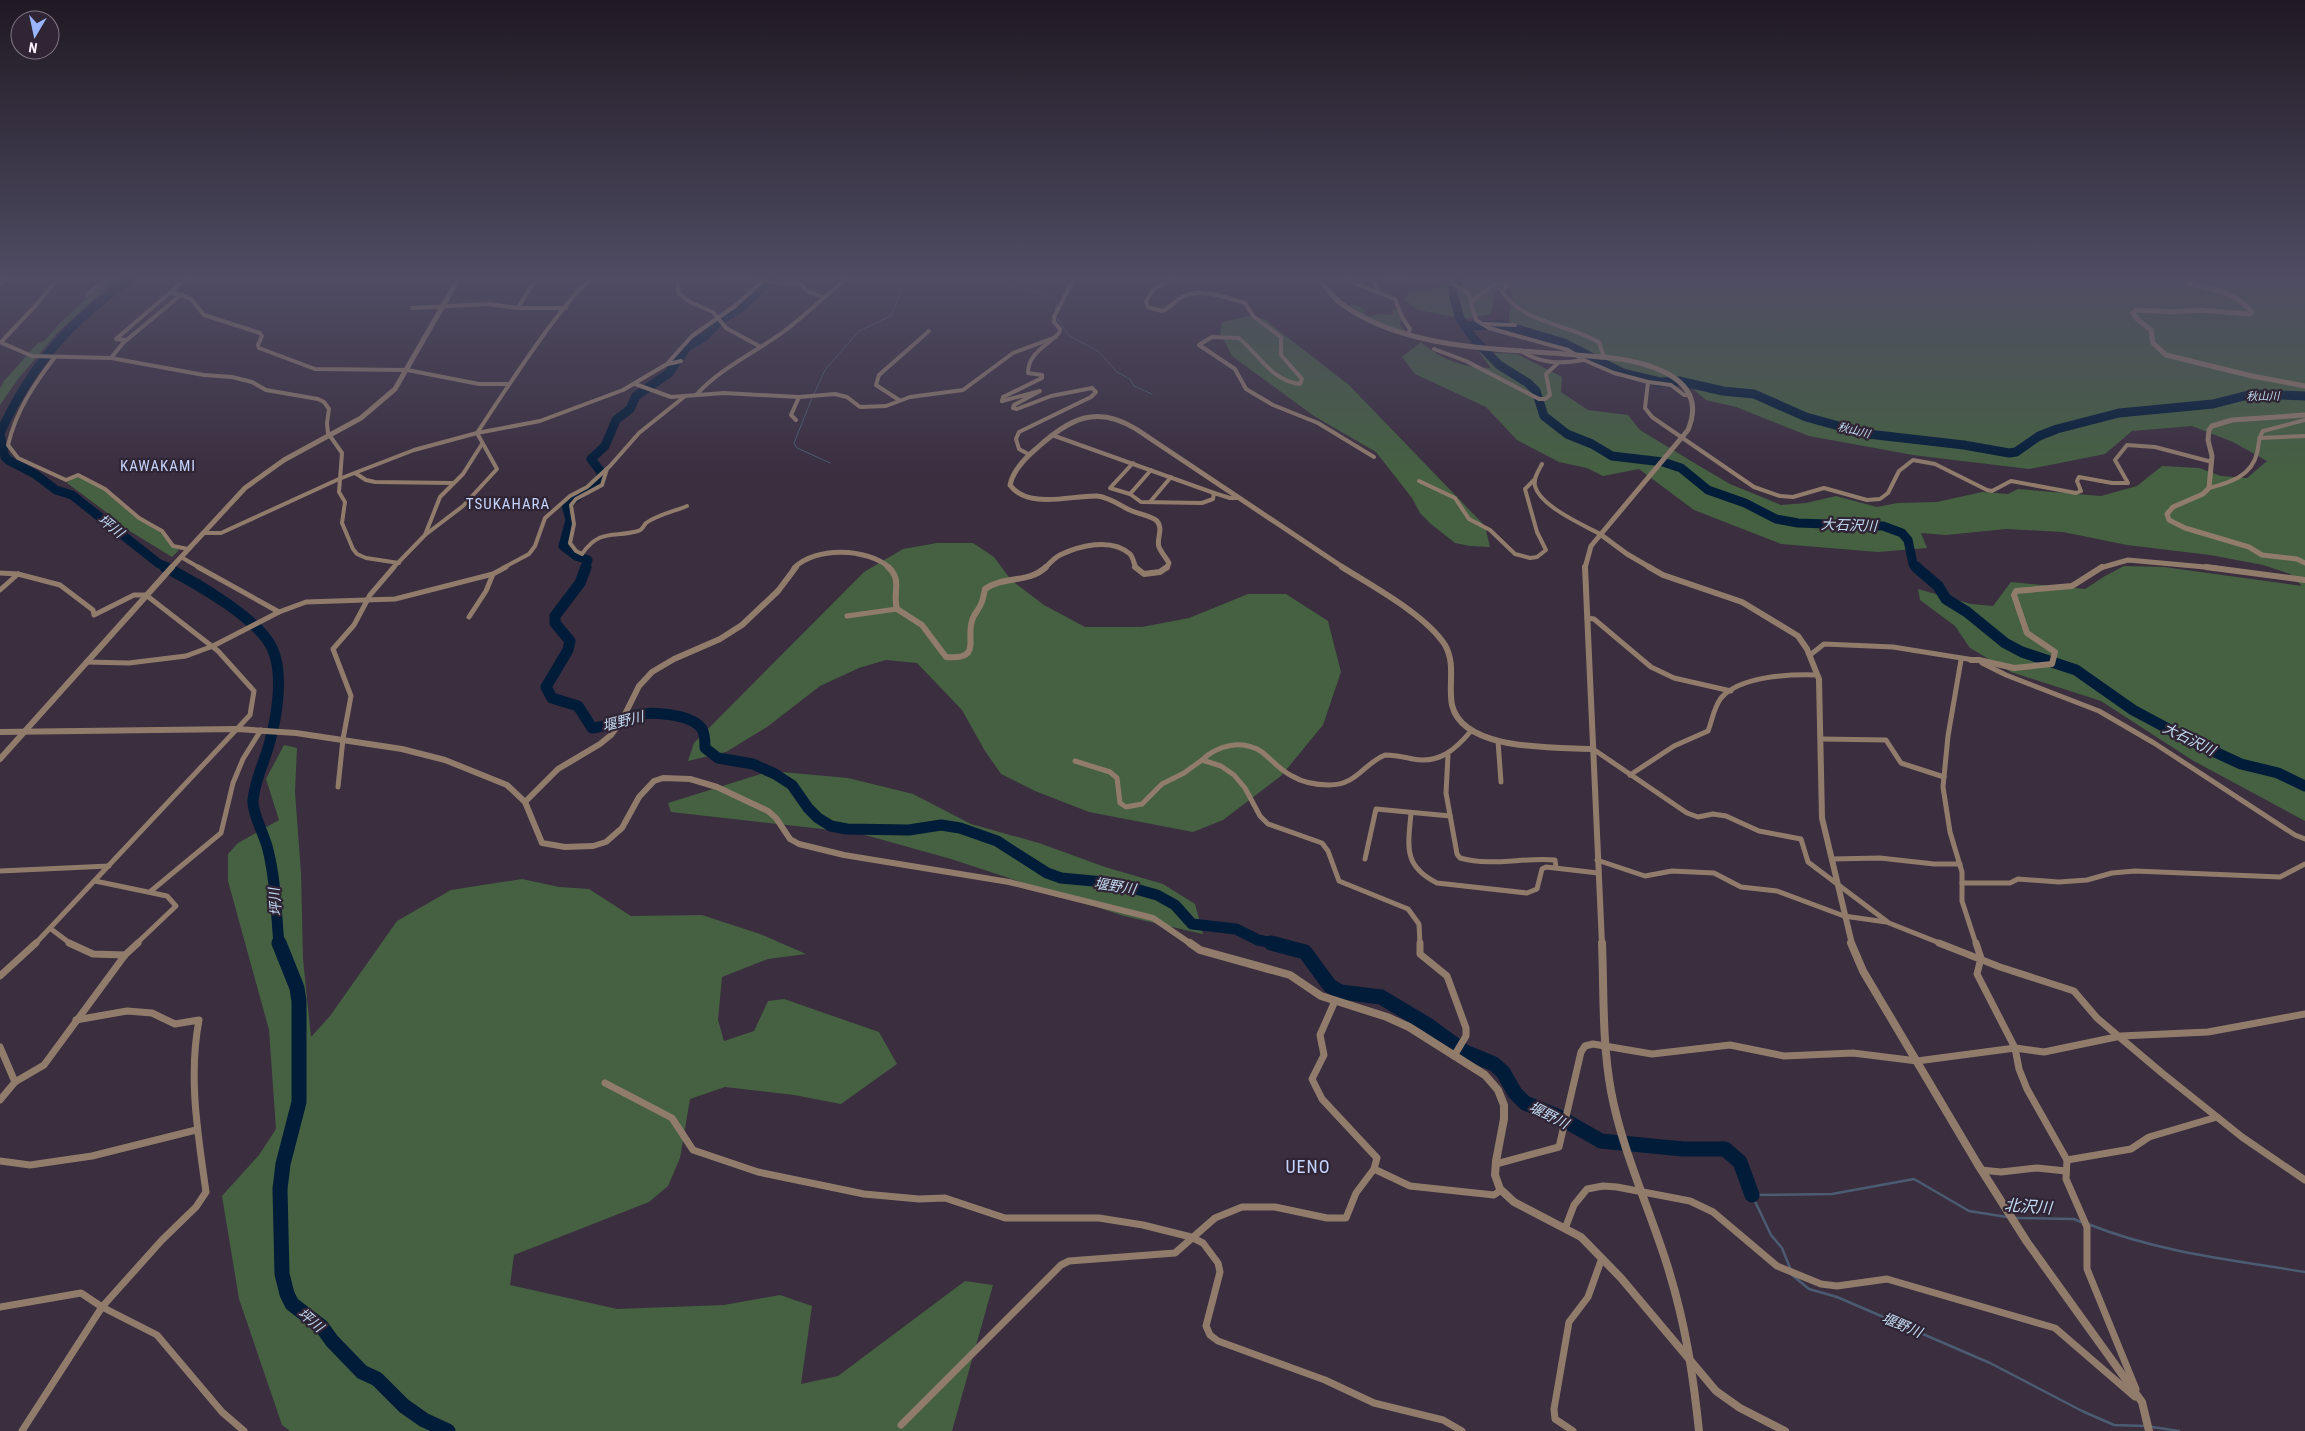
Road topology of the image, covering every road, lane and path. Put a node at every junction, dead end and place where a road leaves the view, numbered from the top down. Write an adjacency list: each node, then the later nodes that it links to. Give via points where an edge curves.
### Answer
1 (6, 345): 20 (street, via 24,355)
2 (121, 345): 22 (street)
3 (258, 345): 27 (street, via 259,348 315,370)
4 (421, 345): 27 (street)
5 (538, 345): 29 (street)
6 (684, 345): 25 (street)
7 (913, 345): 36 (street, via 879,375 876,385)
8 (1033, 345): 36 (street, via 990,368 966,390)
9 (1047, 345): 47 (street, via 1029,362 1028,373 1042,374 1042,378 1003,397 1002,401 1040,391 1014,405 1013,408 1017,409 1066,393 1092,388 1096,392 1019,432 1016,439 1019,449)
10 (1199, 345): 48 (street, via 1235,369 1246,389 1318,423)
11 (1246, 345): 12 (street, via 1273,373 1288,382 1300,384 1302,379 1281,355)
12 (1281, 345)
13 (1474, 345): 19 (street)
14 (1549, 345): 23 (street, via 1568,350)
15 (1600, 345): 21 (street)
16 (2155, 345): 31 (street, via 2161,352 2184,361)
17 (758, 346): 32 (street, via 711,379)
18 (1434, 349): 26 (street, via 1466,361 1539,399 1550,395 1546,374)
19 (1520, 350): 21 (street, bridge); 26 (street, via 1534,359)
20 (55, 357): 22 (street); 71 (street, via 32,387 12,426 8,445 13,453 66,480 78,475 105,489 139,518 162,531 173,546)
21 (1602, 357): 33 (street, via 1640,362 1670,375)
22 (111, 358): 43 (street, via 232,377 266,390 318,399 329,409)
23 (1584, 360): 26 (street); 28 (street, via 1614,373)
24 (681, 361): 25 (street)
25 (667, 364): 30 (street)
26 (1558, 364)
27 (407, 370): 29 (street, via 459,381); 43 (street, via 395,389 378,404)
28 (1648, 382): 33 (street, via 1671,385 1684,395); 44 (street, via 1646,412)
29 (509, 384): 40 (street)
30 (635, 384): 34 (street, via 666,396); 40 (street, via 557,416)
31 (2305, 386)
32 (697, 394): 34 (street); 35 (street)
33 (1690, 395): 44 (street, via 1694,417)
34 (684, 397): 52 (street, via 639,433)
35 (799, 397): 36 (street, via 834,394 867,408); 38 (street, via 791,415)
36 (899, 400)
37 (2305, 415): 49 (street, via 2219,422 2209,430)
38 (796, 420)
39 (2305, 420): 45 (street, via 2269,428)
40 (477, 433): 46 (street); 54 (street, via 414,450)
41 (1052, 435): 47 (street); 50 (street); 65 (street, via 1077,419 1100,415 1112,417 1139,431)
42 (2305, 436): 45 (street)
43 (328, 437): 56 (street, via 342,453); 68 (street, via 264,472)
44 (1682, 437): 49 (street, via 1754,487 1767,493 1793,497 1824,488 1867,500 1880,499 1888,492 1899,470 1913,460 1935,464 1987,490 1992,491 2011,481 2076,493 2081,491 2076,481 2079,477 2128,483 2115,460 2129,444); 69 (street)
45 (2259, 438): 60 (street, via 2256,459 2250,469 2222,485)
46 (482, 444): 59 (street, via 463,474); 70 (street, via 496,469 463,506)
47 (1030, 455): 82 (street, via 1011,477 1010,485 1015,492 1046,500 1101,496 1150,516 1160,527 1158,545 1168,560 1167,568 1154,574 1141,573 1127,552 1095,544 1058,556 1034,576 995,582 983,593 972,619 971,648 966,655 957,658 946,657 922,625)
48 (1374, 457)
49 (2212, 462): 60 (street)
50 (1133, 463): 53 (street); 64 (street, via 1110,488)
51 (1542, 464): 57 (street)
52 (606, 470): 61 (street, via 604,481); 62 (street)
53 (1151, 470): 55 (street); 64 (street)
54 (356, 472): 56 (street); 59 (street, via 375,482)
55 (1171, 477): 63 (street); 66 (street)
56 (339, 479): 68 (street, via 222,533); 73 (street, via 339,492 345,502 342,523 353,549 366,558)
57 (1535, 479): 58 (street, via 1525,488 1537,532 1546,550 1530,558 1515,554 1490,530 1469,519 1455,498); 69 (street, via 1537,491 1545,499)
58 (1418, 482)
59 (453, 483): 70 (street, via 440,497)
60 (2209, 488): 74 (street, via 2203,494 2174,506 2167,514 2169,520 2249,547 2262,555)
61 (596, 489): 62 (street); 67 (street, via 571,505 574,524 570,542 582,554 596,539 642,529 646,523)
62 (582, 490): 77 (street, via 545,518 529,554)
63 (1214, 493): 65 (street); 66 (street, via 1213,499 1205,502)
64 (1130, 494): 66 (street, via 1138,500)
65 (1239, 498): 96 (street, via 1370,584 1434,632 1450,659 1451,705 1460,721)
66 (1150, 502)
67 (687, 506)
68 (203, 533): 71 (street)
69 (1600, 534): 86 (street, via 1585,563); 88 (street, via 1663,575 1742,602 1798,636)
70 (425, 535): 73 (street)
71 (188, 549): 72 (street)
72 (181, 556): 80 (street); 83 (street)
73 (399, 562): 81 (street, via 381,580)
74 (2305, 563)
75 (0, 573): 76 (street)
76 (18, 574): 79 (street); 80 (street, via 60,585 94,614 134,596)
77 (493, 574): 81 (street, via 395,600); 85 (street, via 488,589)
78 (2305, 580): 90 (street, via 2128,560 2102,567 2072,586 2016,591 2014,595 2027,633 2052,649 2056,655 2052,664 2018,668 1976,658)
79 (0, 590)
80 (146, 595): 87 (street); 91 (street)
81 (368, 601): 83 (street, via 306,602); 99 (street, via 354,625 333,649 351,696)
82 (897, 609): 84 (street); 111 (street, via 895,599 899,584 887,566 864,557 836,554 808,558 799,563 776,592 731,633 662,665 645,678 631,697 617,728 596,747 560,767)
83 (279, 612): 87 (street)
84 (847, 616)
85 (470, 617)
86 (1587, 618): 93 (street, via 1594,619 1651,667 1674,678); 102 (street)
87 (213, 646): 91 (street, via 186,656 129,663); 94 (street, via 241,673 254,691 250,715)
88 (1810, 656): 89 (street, via 1824,644 1893,647); 92 (street)
89 (1961, 660): 90 (street); 108 (street)
90 (1971, 660): 114 (street, via 2098,711 2163,748)
91 (85, 662): 97 (street)
92 (1817, 675): 93 (street, via 1795,674 1759,680); 100 (street)
93 (1731, 691): 107 (street, via 1720,699 1708,731 1674,746)
94 (237, 729): 95 (street); 97 (street); 120 (street)
95 (261, 730): 99 (street); 127 (street, via 244,757 230,790 221,833)
96 (1472, 730): 101 (street); 103 (street)
97 (24, 731): 98 (street); 104 (street)
98 (0, 732)
99 (343, 739): 110 (street); 111 (street, via 445,760 508,786)
100 (1821, 739): 108 (street, via 1886,740 1901,763); 116 (street, via 1822,818)
101 (1498, 741): 102 (street); 109 (street)
102 (1593, 749): 107 (street); 117 (street)
103 (1448, 755): 105 (street, via 1431,760 1386,755 1359,776 1334,786 1291,777 1257,748 1247,744 1220,747); 113 (street, via 1446,793)
104 (0, 759)
105 (1202, 760): 106 (street, via 1184,774 1162,784 1142,804 1126,807 1120,803 1117,778 1110,772); 141 (street, via 1235,773 1260,818 1269,825 1323,844 1329,851 1334,874 1339,881 1408,909 1417,917 1420,954 1447,976 1466,1028 1466,1036)
106 (1075, 762)
107 (1630, 775): 126 (street, via 1687,813 1698,817 1726,816 1759,831 1801,839 1808,862)
108 (1944, 778): 118 (street, via 1950,832)
109 (1500, 782)
110 (338, 788)
111 (525, 802): 134 (street, via 542,842 561,848 594,846 606,842 621,830 647,786 654,781 674,778 700,781 768,812 790,839 799,844 844,855 1009,882 1142,914 1200,950 1290,975 1321,996)
112 (1411, 813): 113 (street); 115 (street, via 1376,809); 121 (street, via 1410,861 1425,878 1437,883 1527,893 1537,889 1542,869)
113 (1450, 816): 121 (street, via 1460,858 1496,864 1541,858 1555,860)
114 (2305, 839)
115 (1365, 859)
116 (1832, 859): 118 (street, via 1880,858); 126 (street)
117 (1597, 860): 123 (street); 128 (street, via 1645,876 1672,871 1714,873 1741,887 1777,891)
118 (1960, 864): 125 (street)
119 (2305, 864): 125 (street, via 2280,877 2134,871 2059,882 2018,879 2010,883)
120 (109, 866): 122 (street); 124 (street)
121 (1556, 868): 123 (street)
122 (0, 871)
123 (1598, 873): 138 (street)
124 (95, 881): 127 (street); 130 (street)
125 (1962, 883): 132 (street, via 1962,901)
126 (1838, 886): 128 (street); 129 (street)
127 (151, 891): 131 (street, via 167,896 176,906)
128 (1844, 916): 129 (street); 142 (street, via 1863,971)
129 (1889, 923): 132 (street)
130 (51, 928): 131 (street, via 87,954); 133 (street)
131 (125, 955): 136 (street)
132 (1981, 958): 137 (street, via 2074,991 2097,1018); 140 (street, via 1977,974)
133 (0, 976)
134 (1335, 1001): 141 (street, via 1387,1017); 151 (street, via 1320,1035 1324,1055 1312,1079 1322,1099 1377,1158)
135 (2305, 1014): 137 (street, via 2208,1032)
136 (76, 1020): 143 (street, via 44,1065); 147 (street, via 116,1010 164,1016 175,1024 199,1020 192,1066)
137 (2122, 1036): 140 (street, via 2044,1052); 146 (street)
138 (1606, 1045): 142 (street, via 1652,1054 1730,1045 1784,1056 1853,1053); 150 (street, via 1585,1046 1581,1052 1561,1142 1553,1150); 156 (street, via 1611,1090)
139 (0, 1047): 143 (street)
140 (2015, 1048): 142 (street); 149 (street, via 2027,1089)
141 (1455, 1055): 150 (street, via 1485,1075 1502,1096 1505,1122)
142 (1917, 1061): 152 (street)
143 (15, 1082): 145 (street)
144 (605, 1084): 158 (street, via 672,1118 693,1150 758,1172 864,1194 945,1198 1005,1218 1100,1218)
145 (0, 1100)
146 (2217, 1117): 149 (street, via 2149,1137 2131,1149); 154 (street)
147 (196, 1130): 148 (street, via 92,1156 30,1164); 161 (street, via 206,1192 203,1199)
148 (0, 1160)
149 (2067, 1160): 153 (street)
150 (1496, 1164): 155 (street)
151 (1374, 1169): 155 (street, via 1410,1186 1494,1196); 158 (street, via 1356,1193 1346,1218 1323,1218 1257,1206 1237,1207 1206,1222)
152 (1981, 1170): 153 (street, via 2001,1172 2037,1168); 163 (street)
153 (2066, 1171): 163 (street, via 2066,1179 2087,1227 2087,1269)
154 (2305, 1180)
155 (1501, 1190): 157 (street, via 1511,1200)
156 (1641, 1193): 157 (street, via 1617,1187 1587,1189 1574,1206); 162 (street, via 1669,1270); 163 (street, via 1690,1201 1714,1212 1777,1266 1821,1284 1838,1286 1887,1279 2055,1328)
157 (1566, 1226): 159 (street)
158 (1191, 1237): 164 (street, via 1175,1253 1069,1261 1061,1265); 167 (street, via 1202,1243 1218,1263 1220,1272 1206,1326 1218,1341 1326,1380 1374,1403 1443,1420)
159 (1602, 1258): 162 (street); 168 (street, via 1588,1297 1569,1322 1554,1409 1555,1419)
160 (0, 1307): 161 (street, via 81,1294)
161 (102, 1307): 165 (street); 166 (street, via 158,1335 222,1412)
162 (1692, 1363): 169 (street); 170 (street, via 1716,1390 1742,1409)
163 (2142, 1402): 171 (street)
164 (901, 1425)
165 (22, 1431)
166 (244, 1431)
167 (1462, 1431)
168 (1573, 1431)
169 (1699, 1431)
170 (1785, 1431)
171 (2149, 1431)

